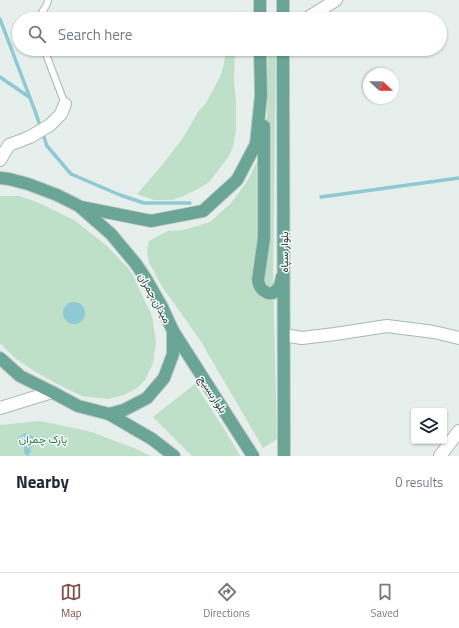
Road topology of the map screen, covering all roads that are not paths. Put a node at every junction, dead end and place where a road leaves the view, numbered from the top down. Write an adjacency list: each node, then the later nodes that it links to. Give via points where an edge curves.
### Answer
1 (48, 0): 5 (lane)
2 (260, 0): 6 (main road)
3 (283, 0): 7 (main road)
4 (336, 0): 8 (street)
5 (42, 12)
6 (260, 12)
7 (283, 12)
8 (317, 12)
9 (47, 56): 13 (lane)
10 (260, 56): 12 (main road)
11 (283, 56): 17 (main road, بلوار سپاه)
12 (261, 95): 16 (main road, via 256,144 237,180 203,212 152,221); 17 (main road, via 264,131 264,238 258,280 261,289 271,293 276,291)
13 (65, 104): 14 (street, via 61,114 50,125 9,145)
14 (0, 160)
15 (0, 178): 16 (main road, میدان چمران, via 28,184)
16 (79, 206): 18 (main road, میدان چمران, via 111,234 136,264)
17 (284, 269): 19 (main road, بلوار سپاه)
18 (173, 331): 24 (main road, میدان چمران, via 172,354 164,378 147,398 124,410); 27 (main road, بلواربسیج)
19 (284, 335): 20 (street, via 302,338 387,326); 28 (main road, بلوار سپاه)
20 (459, 338)
21 (0, 358): 22 (main road, via 20,376)
22 (52, 392): 23 (street); 24 (main road, via 78,406)
23 (0, 408)
24 (108, 414): 26 (main road, via 152,439)
25 (459, 431): 29 (street)
26 (174, 456)
27 (253, 456)
28 (284, 456)
29 (440, 456)

